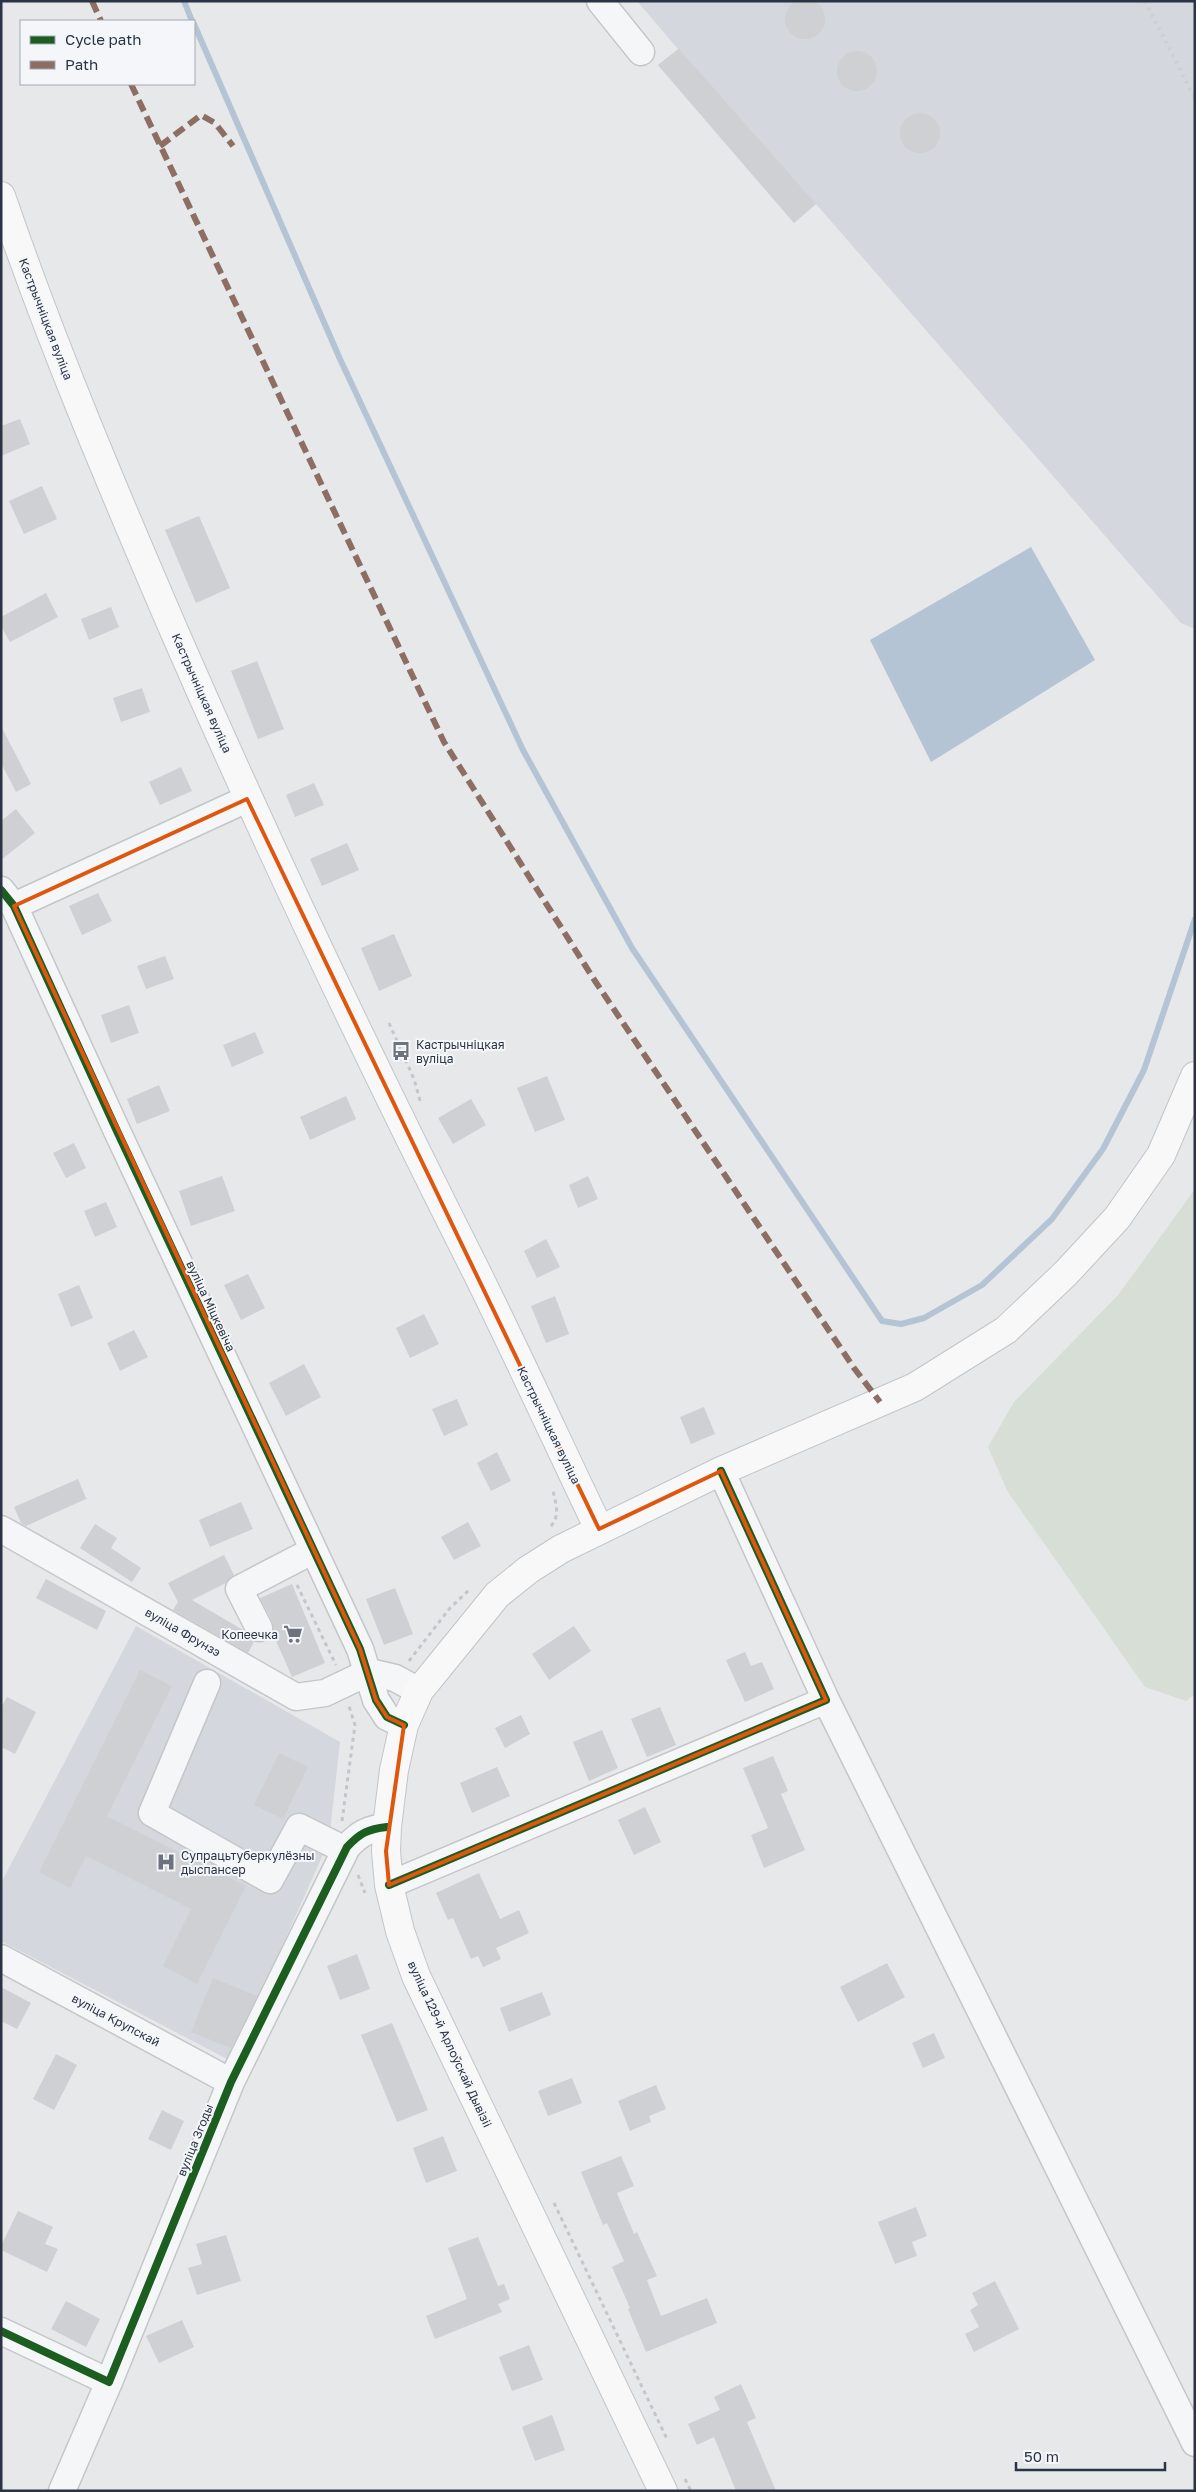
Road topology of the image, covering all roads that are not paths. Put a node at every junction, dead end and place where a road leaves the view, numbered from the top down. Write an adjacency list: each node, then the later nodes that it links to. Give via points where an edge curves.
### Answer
1 (600, 1): 2 (street)
2 (641, 52)
3 (1, 196): 4 (main road, Кастрычніцкая вуліца, via 35,295 110,484)
4 (248, 799): 5 (street); 9 (main road, Кастрычніцкая вуліца, via 406,1135 476,1272)
5 (8, 898): 10 (street, вуліца Міцкевіча)
6 (1195, 1076): 7 (main road, вуліца 129-й Арлоўскай Дывізіі, via 1161,1155 1117,1218 1006,1330 915,1386)
7 (721, 1471): 9 (main road, вуліца 129-й Арлоўскай Дывізіі); 15 (street)
8 (1, 1529): 12 (street, вуліца Фрунзэ, via 296,1697 324,1693)
9 (599, 1529): 14 (main road, вуліца 129-й Арлоўскай Дывізіі, via 528,1570 497,1595)
10 (312, 1551): 11 (street, via 239,1589); 12 (street, вуліца Міцкевіча)
11 (259, 1628)
12 (369, 1672): 14 (street, via 395,1678); 16 (street, вуліца Міцкевіча, via 376,1700 387,1717)
13 (206, 1683): 18 (street, via 152,1813 270,1880 299,1827)
14 (419, 1691): 16 (main road, вуліца 129-й Арлоўскай Дывізіі)
15 (826, 1700): 19 (street); 24 (street)
16 (404, 1725): 17 (main road, вуліца 129-й Арлоўскай Дывізіі, via 394,1770)
17 (387, 1828): 18 (street, вуліца Згоды, via 368,1829 358,1834); 19 (main road, вуліца 129-й Арлоўскай Дывізіі)
18 (345, 1850): 21 (street, вуліца Згоды)
19 (389, 1885): 26 (main road, вуліца 129-й Арлоўскай Дывізіі, via 400,1931 416,1976)
20 (1, 1958): 21 (street, вуліца Крупскай)
21 (231, 2082): 23 (street, вуліца Згоды)
22 (1, 2331): 23 (street)
23 (109, 2382): 25 (street, вуліца Згоды)
24 (1195, 2443)
25 (62, 2491)
26 (663, 2491)

